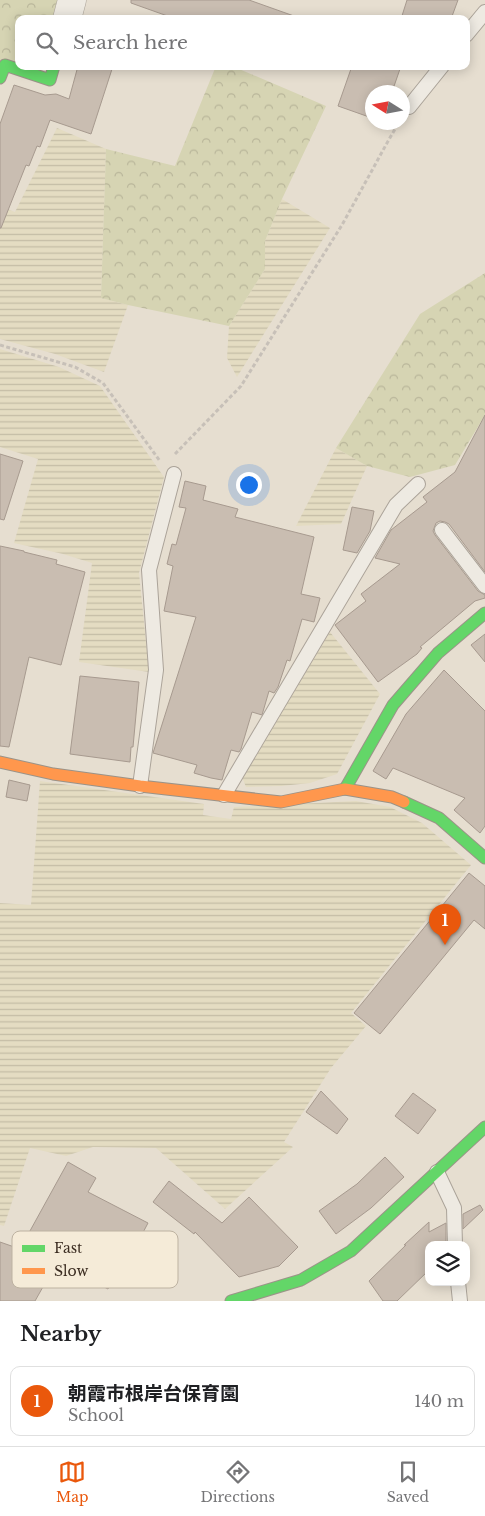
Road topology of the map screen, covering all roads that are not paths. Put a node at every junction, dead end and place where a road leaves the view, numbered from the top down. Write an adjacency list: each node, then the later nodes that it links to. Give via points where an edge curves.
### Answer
1 (72, 0): 3 (street)
2 (485, 12): 4 (lane)
3 (68, 15)
4 (470, 31)
5 (15, 68): 9 (street, via 5,65)
6 (20, 70): 7 (street, via 50,80)
7 (53, 70)
8 (439, 70): 10 (lane)
9 (0, 78)
10 (410, 106)
11 (169, 470): 17 (lane, via 149,570 156,670)
12 (418, 484): 19 (lane, via 396,505)
13 (442, 530): 14 (lane)
14 (485, 586)
15 (485, 613): 18 (street, via 438,653 393,706)
16 (0, 762): 17 (street, via 53,774)
17 (140, 786): 19 (street)
18 (345, 789): 19 (street, via 281,802); 20 (street, via 392,797 439,818)
19 (224, 796)
20 (485, 858)
21 (485, 1127): 22 (street)
22 (437, 1172): 23 (lane, via 454,1208); 25 (street, via 351,1251 300,1280)
23 (455, 1241)
24 (458, 1286): 26 (lane)
25 (231, 1301)
26 (460, 1301)

